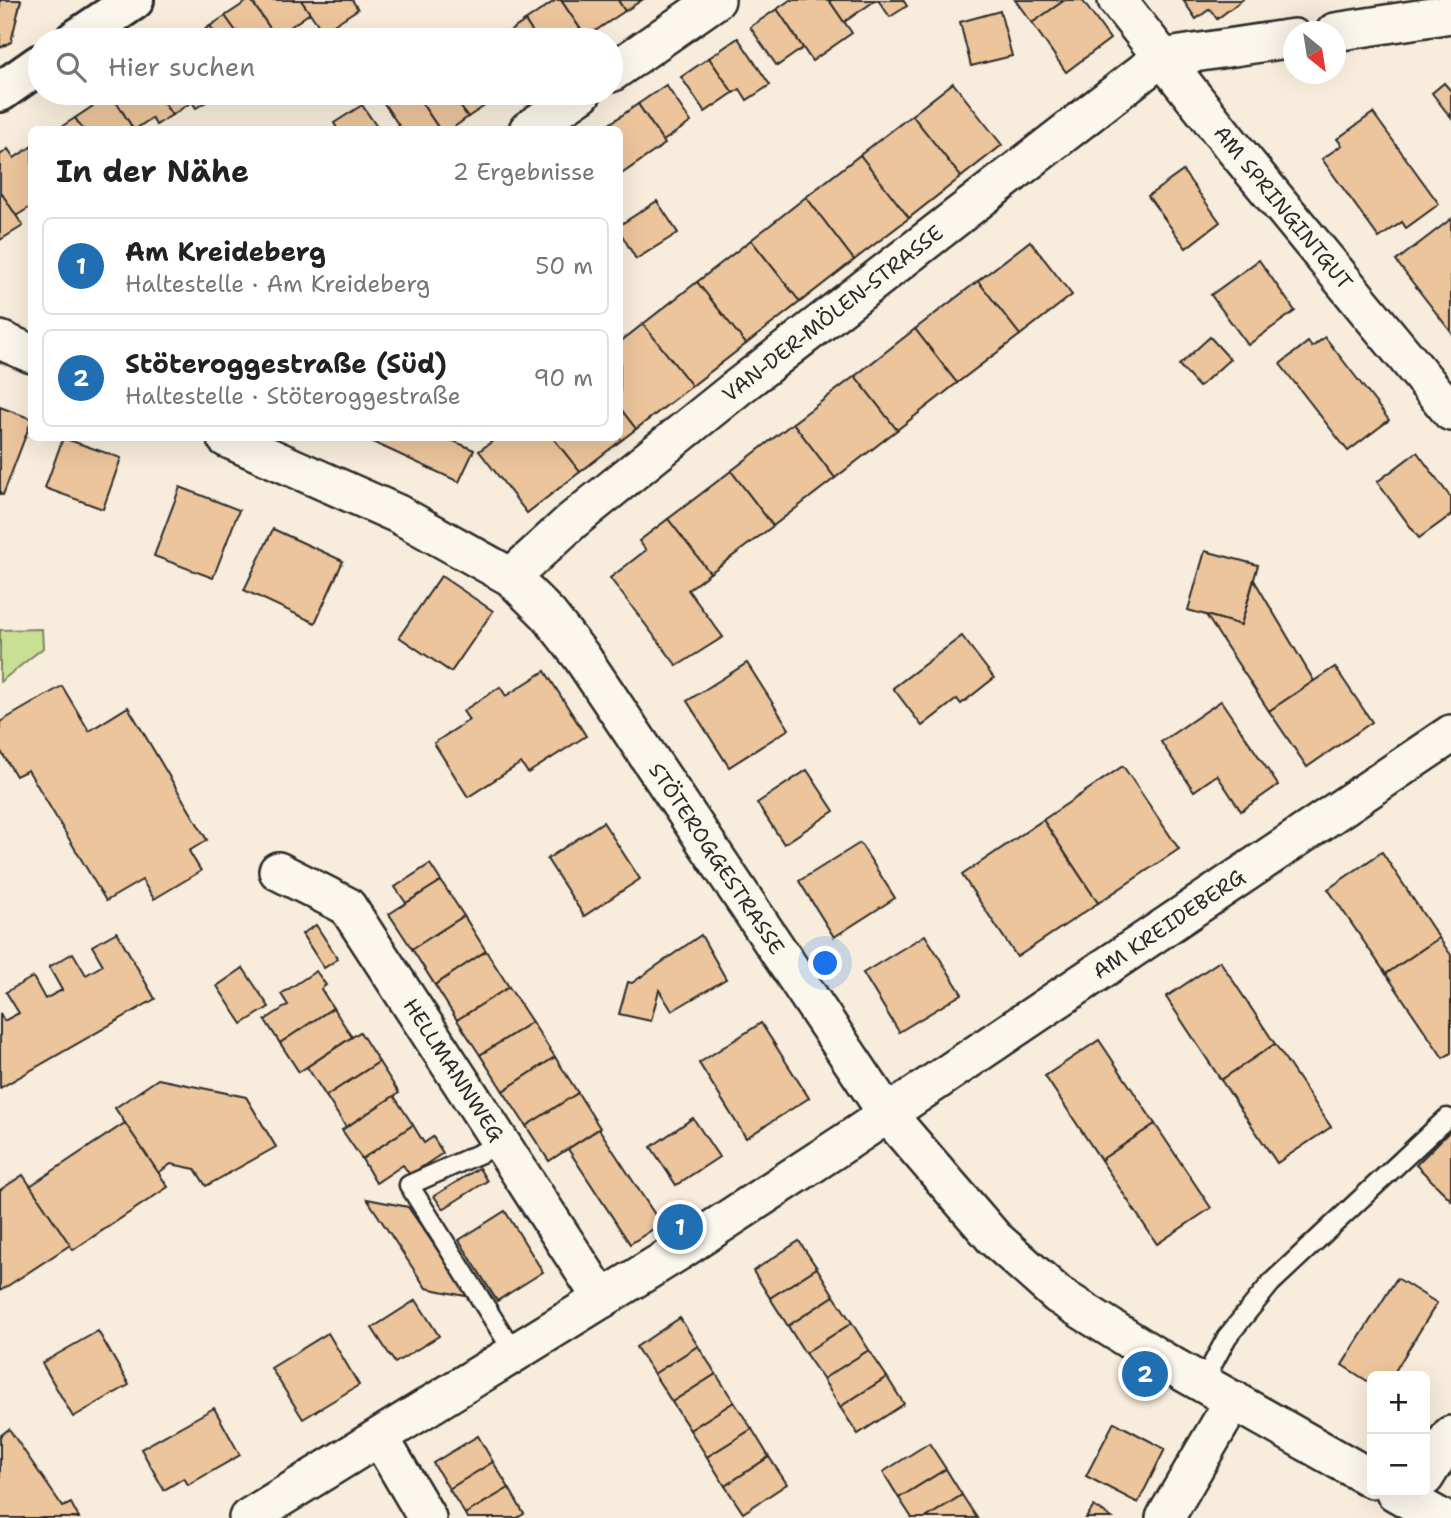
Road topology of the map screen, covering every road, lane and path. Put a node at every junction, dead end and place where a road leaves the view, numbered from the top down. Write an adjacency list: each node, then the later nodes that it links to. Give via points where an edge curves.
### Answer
1 (134, 0): 5 (main road)
2 (716, 0): 9 (street)
3 (1117, 0): 8 (street, AM SPRINGINTGUT)
4 (1451, 14): 6 (street)
5 (93, 28)
6 (1346, 30)
7 (1283, 40): 8 (street)
8 (1161, 58): 16 (street, AM SPRINGINTGUT); 18 (street, VAN-DER-MÖLEN-STRASSE, via 737,388 572,520)
9 (623, 65)
10 (28, 72): 11 (main road)
11 (0, 92)
12 (564, 105): 13 (street)
13 (534, 126)
14 (0, 340): 15 (street)
15 (28, 352)
16 (1451, 412)
17 (233, 441): 18 (street, STÖTEROGGESTRASSE, via 398,514)
18 (511, 577): 21 (street, STÖTEROGGESTRASSE, via 581,656)
19 (1451, 734): 21 (street, AM KREIDEBERG)
20 (278, 871): 23 (street, HELLMANNWEG, via 347,906)
21 (888, 1115): 24 (street, AM KREIDEBERG); 26 (street, STÖTEROGGESTRASSE, via 995,1238 1058,1295)
22 (1447, 1118): 26 (lane, via 1271,1283 1227,1337)
23 (501, 1144): 24 (street, HELLMANNWEG); 25 (lane, via 409,1185)
24 (602, 1299): 25 (street, AM KREIDEBERG)
25 (515, 1354): 28 (street, AM KREIDEBERG)
26 (1219, 1391): 30 (street, STÖTEROGGESTRASSE); 33 (street)
27 (1451, 1435): 29 (street)
28 (380, 1438): 31 (street, AM KREIDEBERG); 32 (street)
29 (1430, 1474)
30 (1367, 1476)
31 (248, 1518)
32 (428, 1518)
33 (1165, 1518)

